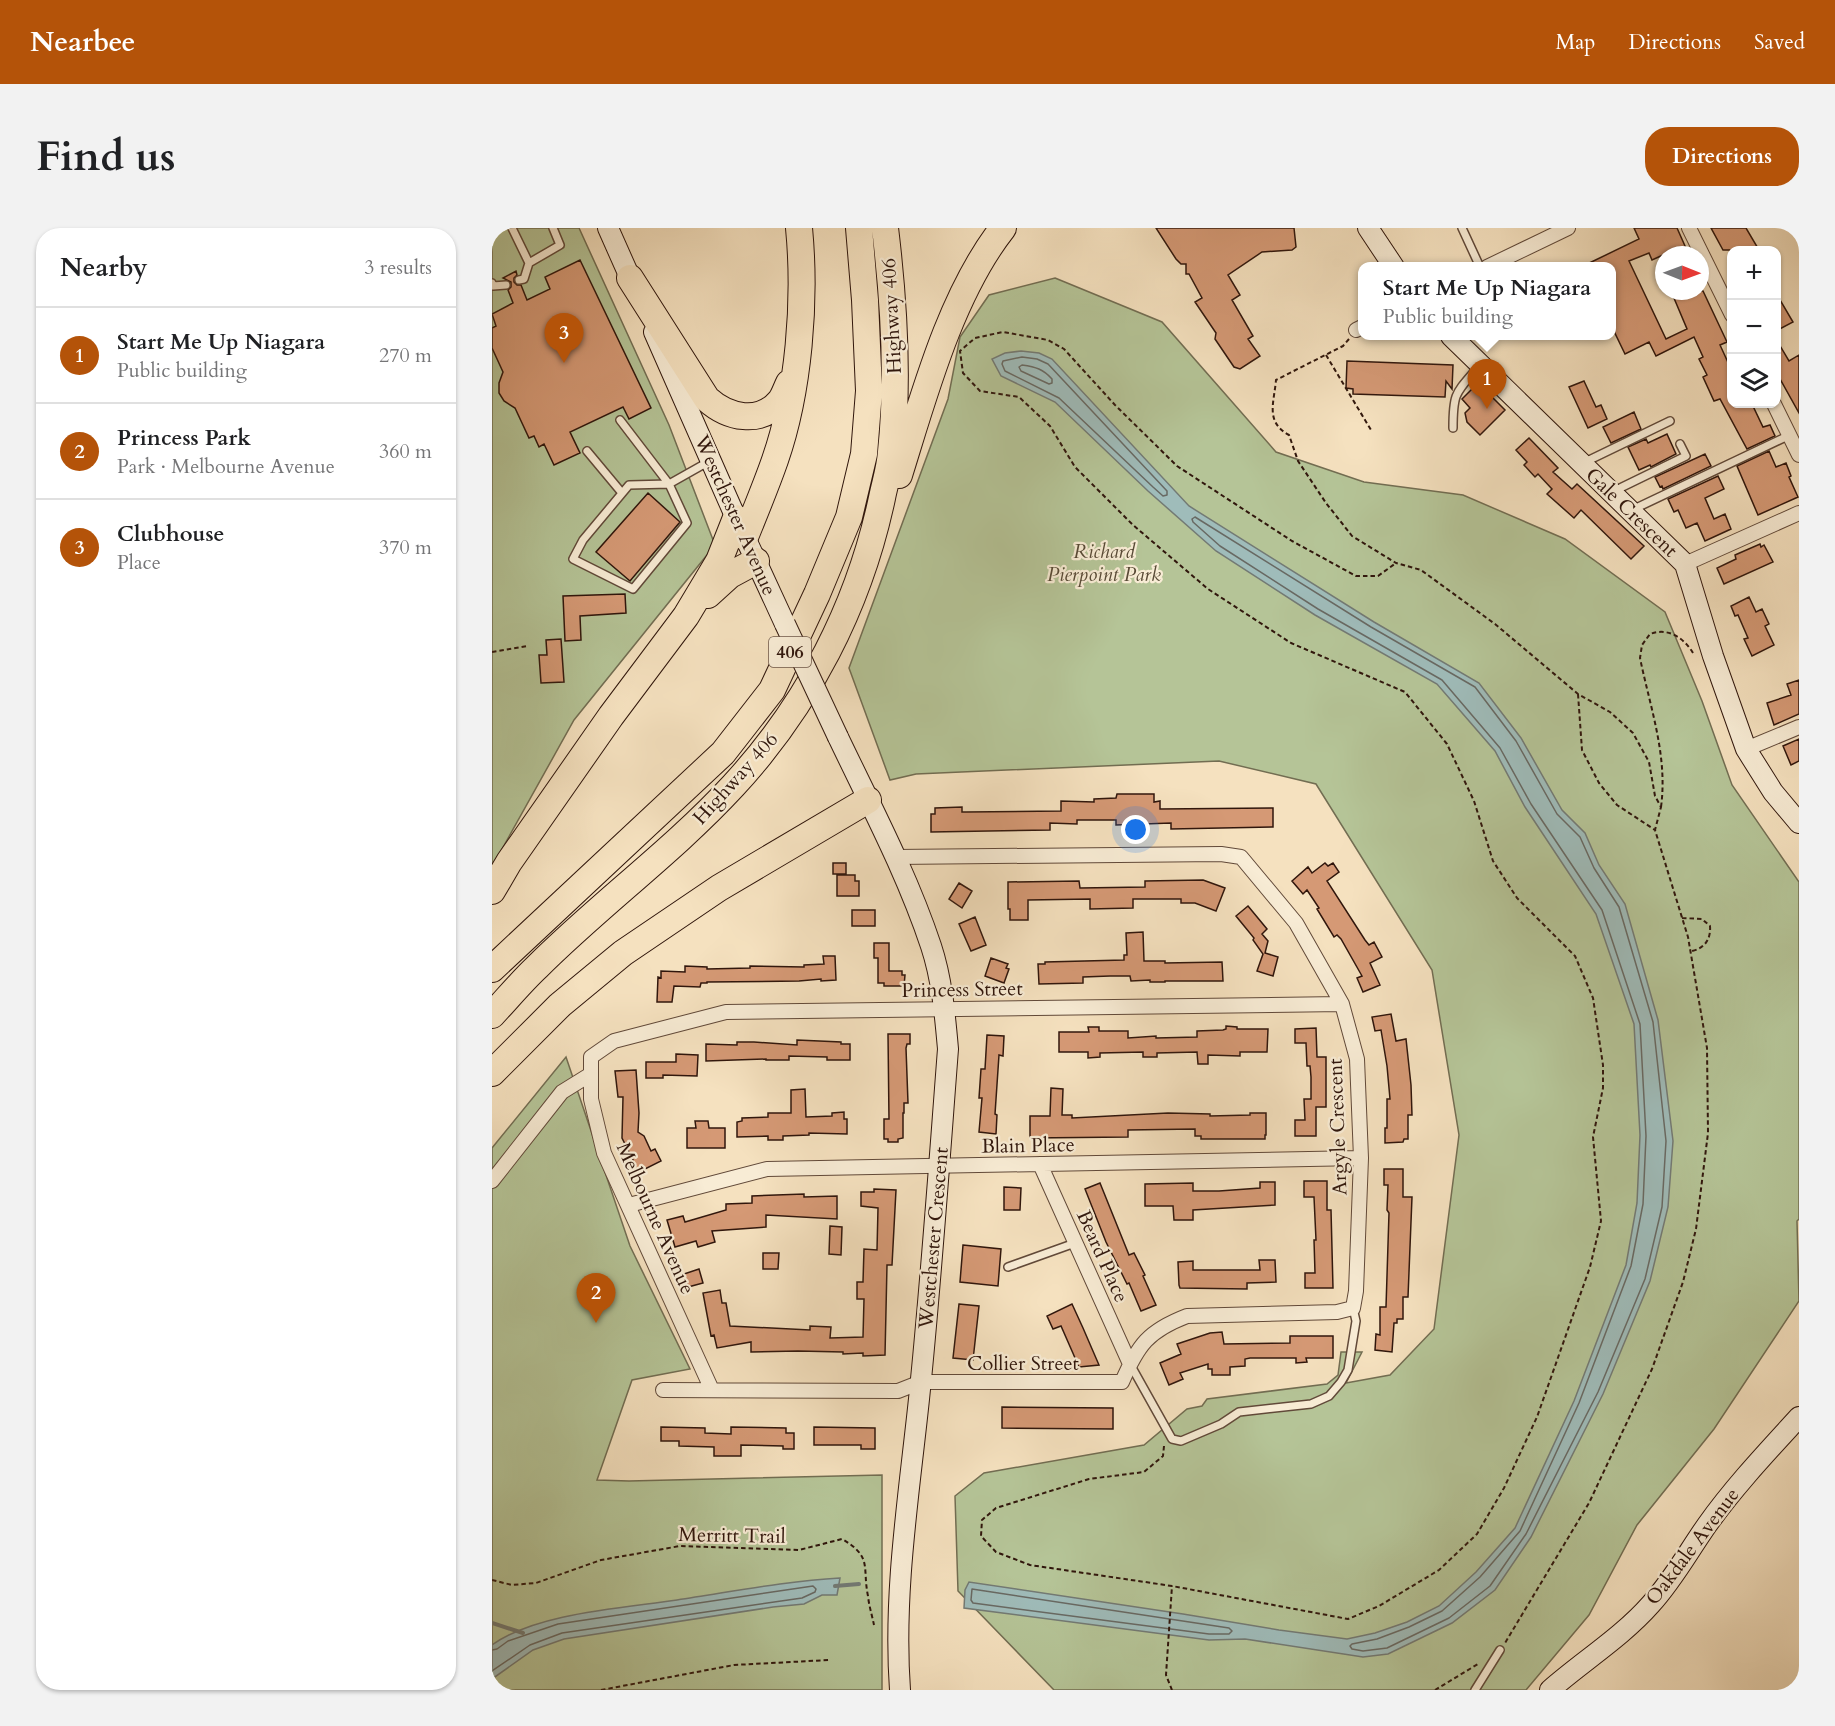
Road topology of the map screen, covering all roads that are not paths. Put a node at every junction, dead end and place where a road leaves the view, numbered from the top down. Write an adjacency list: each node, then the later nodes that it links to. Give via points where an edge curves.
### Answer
1 (512, 228): 15 (lane)
2 (553, 228): 15 (lane, via 560,245)
3 (608, 228): 16 (main road, Westchester Avenue)
4 (799, 228): 23 (highway, via 800,331)
5 (859, 228): 50 (highway, Highway 406 / 406, via 869,391 864,454 849,517 772,690 723,753)
6 (885, 228): 42 (highway, Highway 406 / 406, via 895,378 891,454)
7 (1003, 228): 42 (highway, via 982,258 948,330)
8 (1368, 228): 12 (main road)
9 (1462, 228): 13 (lane)
10 (1568, 228): 14 (street)
11 (1689, 228): 20 (street)
12 (1391, 262)
13 (1478, 262)
14 (1497, 262)
15 (529, 263): 17 (lane, via 524,279)
16 (630, 278): 23 (highway, via 716,408 746,417 772,409 782,399); 32 (main road, Westchester Avenue)
17 (519, 280)
18 (492, 283): 19 (lane)
19 (506, 285)
20 (1727, 307)
21 (1455, 340): 22 (main road, Gale Crescent)
22 (1480, 365): 27 (lane, via 1457,391); 33 (main road, Gale Crescent)
23 (796, 366): 39 (highway, via 776,459)
24 (1776, 408): 28 (street)
25 (620, 420): 34 (lane)
26 (1670, 421): 33 (lane)
27 (1453, 428)
28 (1790, 435): 31 (street); 37 (lane)
29 (1680, 444): 35 (lane, via 1686,456)
30 (586, 451): 36 (lane)
31 (1799, 455)
32 (711, 461): 34 (lane); 39 (main road, Westchester Avenue)
33 (1582, 463): 35 (main road, Gale Crescent)
34 (669, 484): 36 (lane, via 629,485); 36 (lane, via 687,523 633,589 573,560 583,540)
35 (1611, 492): 37 (main road, Gale Crescent)
36 (622, 493)
37 (1630, 510): 40 (main road, Gale Crescent)
38 (1799, 513): 40 (street)
39 (740, 528): 41 (main road, Westchester Avenue); 43 (highway)
40 (1686, 564): 45 (main road, Gale Crescent)
41 (761, 572): 43 (highway, via 730,575); 46 (main road, Westchester Avenue, bridge)
42 (860, 582): 53 (highway, Highway 406 / 406, via 832,646 771,742 668,850 537,966)
43 (686, 616): 49 (highway, via 604,725)
44 (1799, 727): 45 (street)
45 (1746, 749): 47 (main road, Gale Crescent, via 1773,792)
46 (868, 800): 48 (main road, Westchester Crescent); 55 (highway, via 719,888 623,953 560,1005)
47 (1799, 823)
48 (895, 857): 51 (street, Argyle Crescent, via 1240,856 1296,923); 52 (main road, Westchester Crescent, via 931,947)
49 (492, 891)
50 (492, 969)
51 (1342, 1004): 52 (street, Princess Street); 57 (street, Argyle Crescent, via 1357,1059)
52 (945, 1009): 54 (street, Princess Street, via 726,1012 614,1041); 59 (main road, Westchester Crescent, via 948,1049)
53 (492, 1015)
54 (591, 1057): 56 (street, Melbourne Avenue)
55 (492, 1072)
56 (591, 1074): 60 (street, via 562,1092); 61 (street, Melbourne Avenue, via 591,1099 604,1154)
57 (1361, 1158): 58 (street, Blain Place); 64 (street, Argyle Crescent)
58 (1040, 1164): 59 (street, Blain Place); 62 (street, Beard Place)
59 (939, 1166): 61 (street, Blain Place, via 767,1169); 66 (main road, Westchester Crescent)
60 (492, 1181)
61 (629, 1205): 67 (street, Melbourne Avenue)
62 (1075, 1243): 63 (lane); 65 (street, Beard Place)
63 (1008, 1268)
64 (1353, 1308): 65 (street, Collier Street, via 1337,1312 1186,1316 1165,1325 1142,1343); 65 (lane, via 1356,1321 1348,1370 1329,1396 1311,1404 1239,1412 1181,1441 1172,1439)
65 (1130, 1364): 66 (street, Collier Street, via 1122,1382)
66 (921, 1382): 67 (street, Collier Street, via 898,1391); 71 (main road, Westchester Crescent, via 901,1580)
67 (712, 1389): 68 (street, Collier Street)
68 (663, 1390)
69 (1799, 1417): 73 (main road, Oakdale Avenue, via 1741,1481 1650,1606)
70 (1500, 1650): 72 (lane)
71 (900, 1690)
72 (1475, 1690)
73 (1550, 1690)

